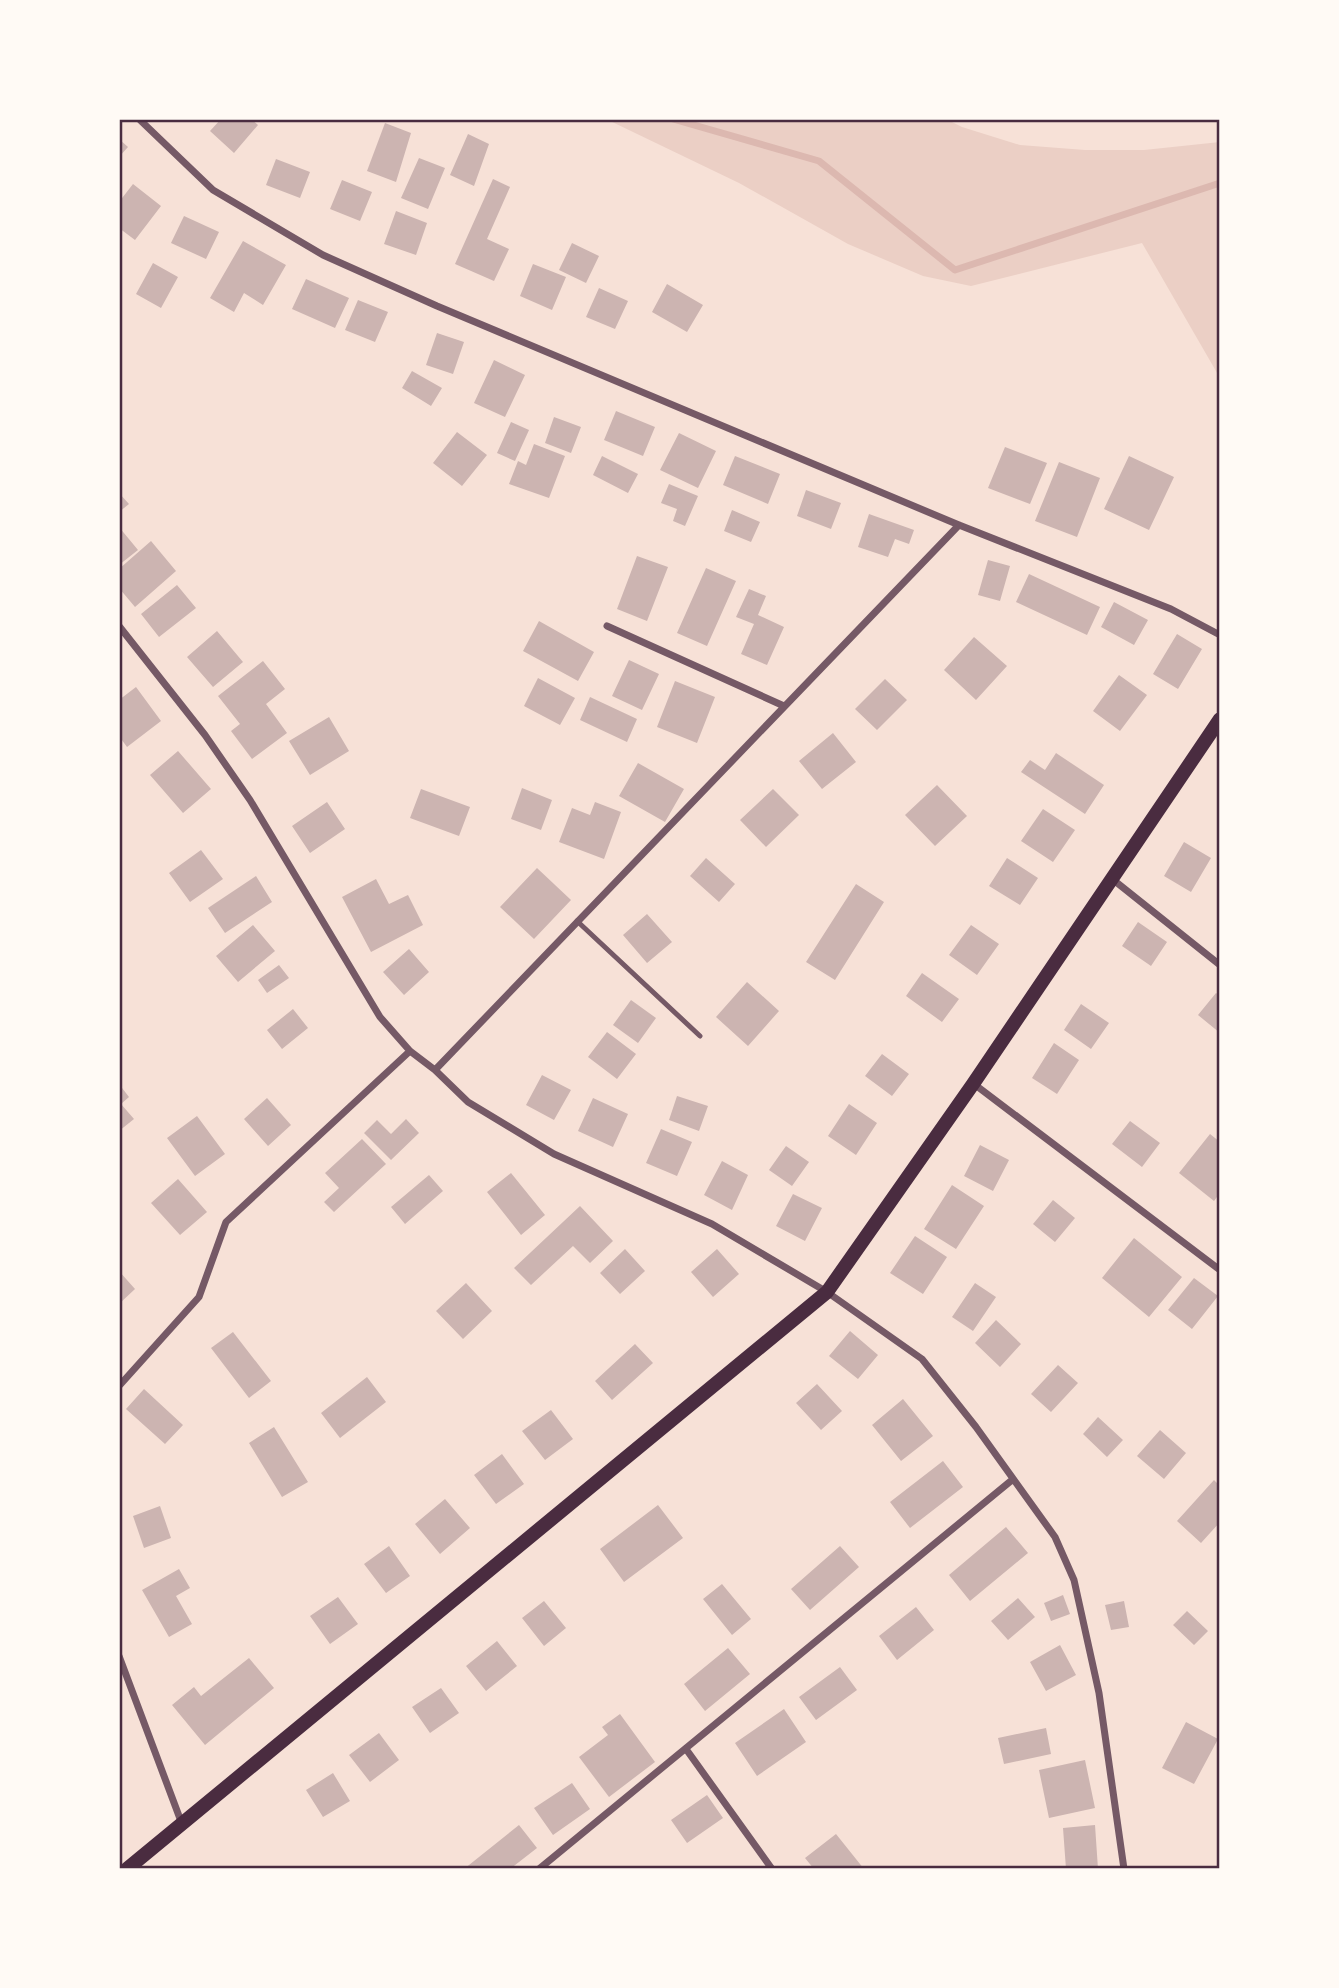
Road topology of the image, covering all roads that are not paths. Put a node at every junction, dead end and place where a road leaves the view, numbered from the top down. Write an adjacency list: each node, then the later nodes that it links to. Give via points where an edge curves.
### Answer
1 (139, 119): 2 (street, via 213,190 323,255)
2 (959, 525): 5 (street, via 1171,609); 6 (street)
3 (119, 626): 12 (street, via 250,800 380,1017)
4 (607, 626): 6 (street)
5 (1220, 635)
6 (785, 706): 9 (street)
7 (1220, 719): 8 (main road)
8 (1110, 878): 10 (street); 14 (main road)
9 (577, 921): 11 (lane); 13 (street)
10 (1220, 965)
11 (699, 1035)
12 (410, 1051): 13 (street); 17 (street, via 226,1222 199,1297)
13 (435, 1070): 16 (street, via 468,1102 554,1154 712,1224)
14 (973, 1084): 15 (street); 16 (main road)
15 (1220, 1270)
16 (827, 1292): 18 (street, via 922,1359); 21 (main road)
17 (119, 1386)
18 (1012, 1480): 20 (street); 25 (street, via 1055,1537 1074,1580 1099,1693)
19 (119, 1656): 21 (street)
20 (686, 1749): 23 (street); 24 (street)
21 (182, 1825): 22 (main road)
22 (127, 1869)
23 (539, 1869)
24 (772, 1869)
25 (1124, 1869)

